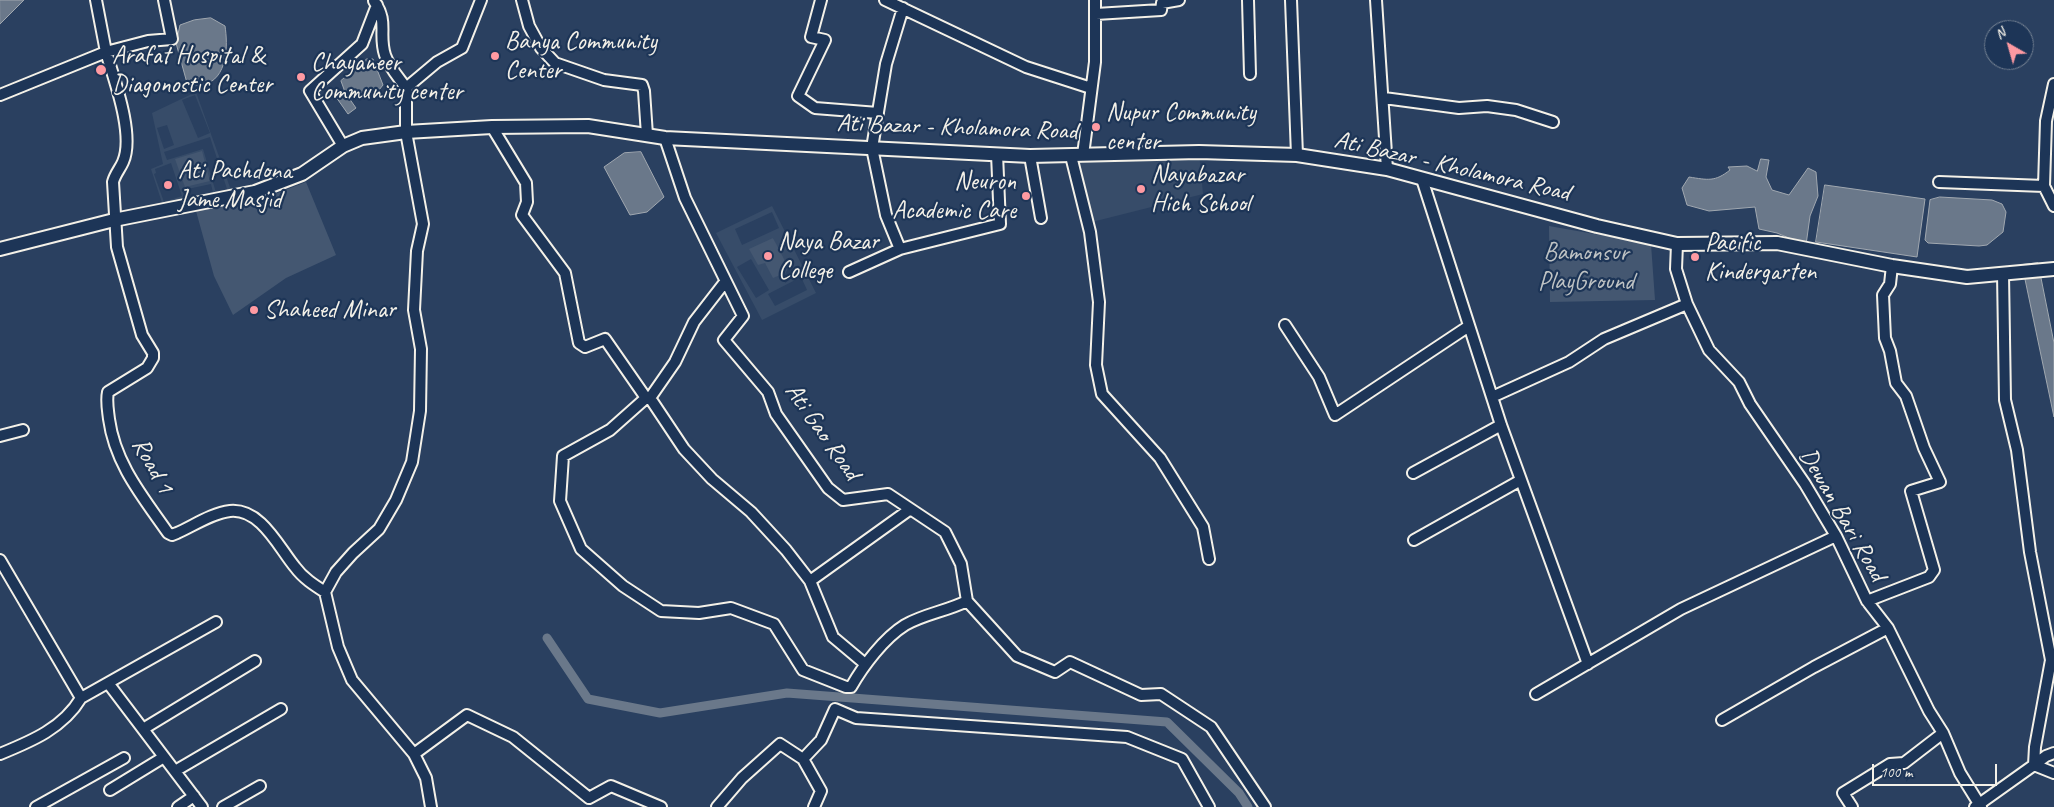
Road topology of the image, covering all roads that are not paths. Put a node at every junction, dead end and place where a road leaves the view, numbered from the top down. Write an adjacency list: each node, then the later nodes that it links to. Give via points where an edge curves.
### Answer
1 (96, 0): 15 (street, Road 1)
2 (164, 0): 15 (street, via 172,39 148,41)
3 (481, 0): 18 (street, via 462,48 437,62)
4 (522, 0): 26 (street, via 529,26 540,48 555,63 604,80 642,85)
5 (820, 0): 22 (street, via 811,37 825,40 798,96 815,108)
6 (886, 0): 13 (street)
7 (1094, 0): 14 (street)
8 (1179, 0): 14 (street, via 1162,3 1161,10)
9 (1248, 0): 16 (street)
10 (1291, 0): 32 (street)
11 (1376, 0): 21 (street)
12 (375, 2): 18 (street, via 384,19 385,56); 28 (street, via 362,44 310,91)
13 (903, 8): 19 (street, via 1026,67); 22 (street, via 886,64)
14 (1096, 14): 19 (street)
15 (106, 52): 20 (street); 40 (street, Road 1, via 126,135 123,162 113,182)
16 (1250, 74)
17 (2054, 84): 37 (street, via 2046,121)
18 (406, 88): 25 (street)
19 (1091, 88): 31 (street)
20 (0, 95)
21 (1384, 98): 23 (street, via 1459,108 1487,106 1516,110); 34 (street)
22 (878, 113): 29 (street)
23 (1553, 122)
24 (492, 128): 25 (main road, Ati Bazar - Kholamora Road); 26 (main road, Ati Bazar - Kholamora Road, via 588,126); 53 (street, via 526,183 527,202 522,215 566,273 581,347 605,339)
25 (406, 132): 28 (main road, Ati Bazar - Kholamora Road, via 362,138); 65 (street, via 423,224 414,310 421,349 420,411 412,462 379,529 336,572)
26 (647, 135): 27 (main road, Ati Bazar - Kholamora Road)
27 (665, 138): 29 (main road, Ati Bazar - Kholamora Road); 48 (street, via 685,198)
28 (343, 146): 40 (main road, Ati Bazar - Kholamora Road, via 302,174 255,192)
29 (872, 148): 30 (main road, Ati Bazar - Kholamora Road); 43 (street, via 886,216)
30 (997, 154): 33 (main road, Ati Bazar - Kholamora Road); 43 (street, via 1000,224)
31 (1077, 155): 32 (main road, Ati Bazar - Kholamora Road, via 1199,152); 33 (main road, Ati Bazar - Kholamora Road); 62 (street, via 1100,302 1096,365 1102,394 1160,458 1203,527)
32 (1297, 155): 34 (main road, Ati Bazar - Kholamora Road)
33 (1030, 156): 39 (street)
34 (1387, 169): 35 (main road, Ati Bazar - Kholamora Road)
35 (1422, 178): 41 (main road, Ati Bazar - Kholamora Road, via 1597,226); 51 (street)
36 (1940, 182): 37 (street)
37 (2044, 186): 38 (street)
38 (2054, 206)
39 (1041, 218)
40 (114, 220): 42 (main road, Ati Bazar - Kholamora Road); 65 (street, Road 1, via 117,247 140,326 153,353 148,368 108,392 106,399 111,436 125,473 168,533 177,534 221,513 245,514 265,525 295,568)
41 (1677, 244): 44 (main road, Ati Bazar - Kholamora Road, via 1776,242); 49 (street, Dewan Bari Road, via 1676,269)
42 (0, 249)
43 (900, 249): 46 (street)
44 (1892, 266): 47 (main road, Ati Bazar - Kholamora Road, via 1967,277); 66 (street, via 1890,284 1883,295 1885,338 1896,383 1906,396 1940,482 1911,491 1934,570 1929,577)
45 (2052, 269): 47 (main road, Ati Bazar - Kholamora Road)
46 (849, 272)
47 (2006, 274): 86 (street, via 2004,400 2017,450 2030,552 2051,660)
48 (725, 282): 53 (street, via 694,322 674,362); 59 (street, Ati Gao Road, via 743,316 724,340 768,392 776,414 828,488 844,500 888,494)
49 (1687, 304): 52 (street, via 1604,339 1569,362); 60 (street, Dewan Bari Road, via 1710,350 1740,382 1750,404)
50 (1285, 325): 51 (street, via 1319,377 1335,416)
51 (1469, 326): 52 (street)
52 (1492, 397): 54 (street)
53 (648, 398): 64 (street, via 684,449 712,479 757,518); 71 (street, via 610,430 563,456 560,501 581,549 623,586 660,611 698,613 731,608 774,624 803,670 851,687)
54 (1501, 425): 57 (street); 58 (street)
55 (24, 430): 56 (street)
56 (0, 436)
57 (1413, 473)
58 (1521, 480): 61 (street); 72 (street)
59 (909, 510): 64 (street); 67 (street, Ati Gao Road, via 945,532 960,564)
60 (1836, 536): 66 (street, Dewan Bari Road); 72 (street, via 1681,609)
61 (1414, 540)
62 (1209, 559)
63 (0, 560): 75 (street)
64 (810, 581): 71 (street, via 833,637)
65 (325, 592): 82 (street, via 338,647 352,680)
66 (1867, 601): 69 (street, Dewan Bari Road)
67 (967, 602): 71 (street, via 904,626); 102 (street, via 1017,656 1055,672 1070,662 1141,695 1161,694 1211,727)
68 (216, 622): 73 (street)
69 (1888, 628): 77 (street, via 1814,666); 79 (street, Dewan Bari Road)
70 (255, 660): 78 (street)
71 (864, 663)
72 (1588, 664): 74 (street)
73 (108, 683): 75 (street); 78 (street)
74 (1536, 694)
75 (81, 698): 81 (street, via 72,714 42,735)
76 (281, 709): 87 (street)
77 (1722, 720)
78 (143, 729): 83 (street)
79 (1943, 733): 92 (street, Dewan Bari Road); 103 (street, via 1904,763 1890,764 1844,793)
80 (2054, 753): 86 (street)
81 (0, 754)
82 (414, 754): 97 (street, via 426,778); 98 (street, via 467,715 513,737 589,798 611,786)
83 (164, 756): 87 (street); 90 (street)
84 (124, 758): 93 (street)
85 (803, 759): 99 (street, via 780,744 742,778); 100 (street, via 821,791); 101 (street, via 820,740 835,709 856,718 1127,737 1182,759)
86 (2034, 765): 88 (street); 92 (street)
87 (175, 772): 91 (street)
88 (2054, 773)
89 (260, 786): 96 (street)
90 (110, 790)
91 (194, 796): 94 (street); 95 (street)
92 (1979, 806)
93 (36, 807)
94 (178, 807)
95 (202, 807)
96 (223, 807)
97 (431, 807)
98 (661, 807)
99 (717, 807)
100 (814, 807)
101 (1209, 807)
102 (1266, 807)
103 (1852, 807)

